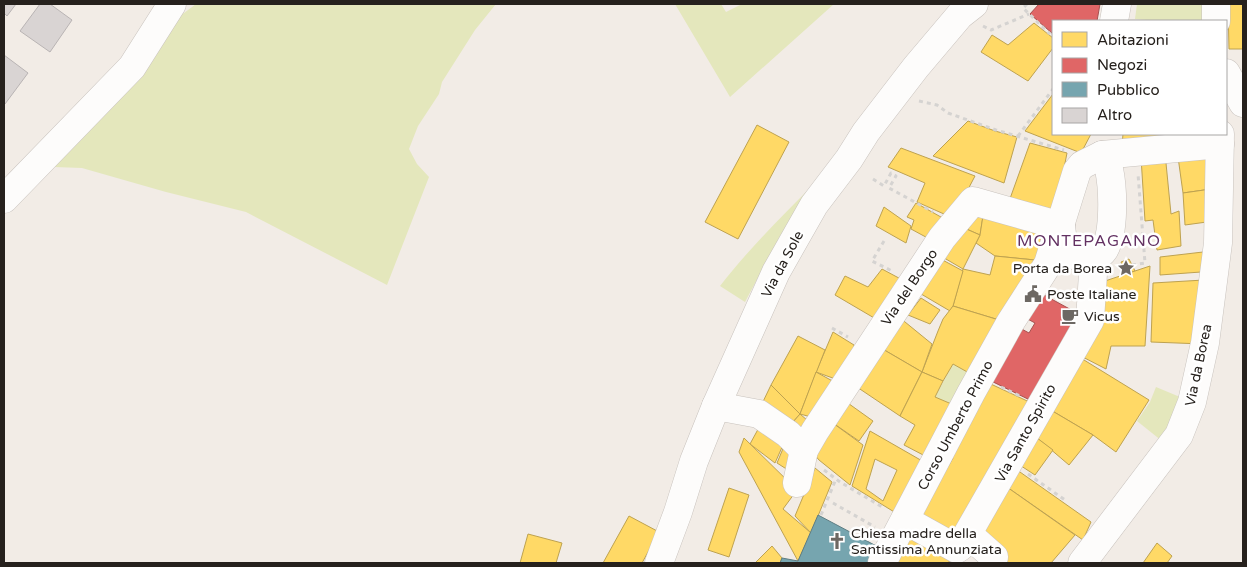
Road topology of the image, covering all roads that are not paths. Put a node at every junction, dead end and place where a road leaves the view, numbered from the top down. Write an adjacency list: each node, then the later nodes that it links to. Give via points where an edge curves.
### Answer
1 (172, 4): 11 (street, via 132,67)
2 (1117, 4): 5 (street)
3 (1216, 4): 6 (street)
4 (967, 9): 14 (street, Via da Sole, via 894,95 810,211 776,272)
5 (1114, 20)
6 (1216, 20)
7 (1227, 76): 8 (street)
8 (1243, 103)
9 (1220, 139): 10 (street); 22 (street, Via da Borea, via 1218,243 1205,343 1192,402 1179,435)
10 (1100, 149): 12 (street, Corso Umberto Primo, via 1077,172); 13 (street, via 1111,182 1111,221 1108,242 1103,252)
11 (4, 199)
12 (1058, 226): 13 (street, via 1066,248 1077,256); 15 (street, Via del Borgo, via 973,201 912,282); 17 (street, Corso Umberto Primo, via 1048,264 980,377)
13 (1094, 258): 18 (street, Via Santo Spirito, via 1090,320)
14 (716, 406): 15 (street, via 759,414); 20 (street, Via da Sole)
15 (804, 450): 16 (street, Via del Borgo)
16 (797, 483)
17 (900, 529): 18 (street, via 957,549); 21 (street, Corso Umberto Primo)
18 (964, 541): 19 (street)
19 (994, 557)
20 (659, 563)
21 (882, 563)
22 (1082, 563)

